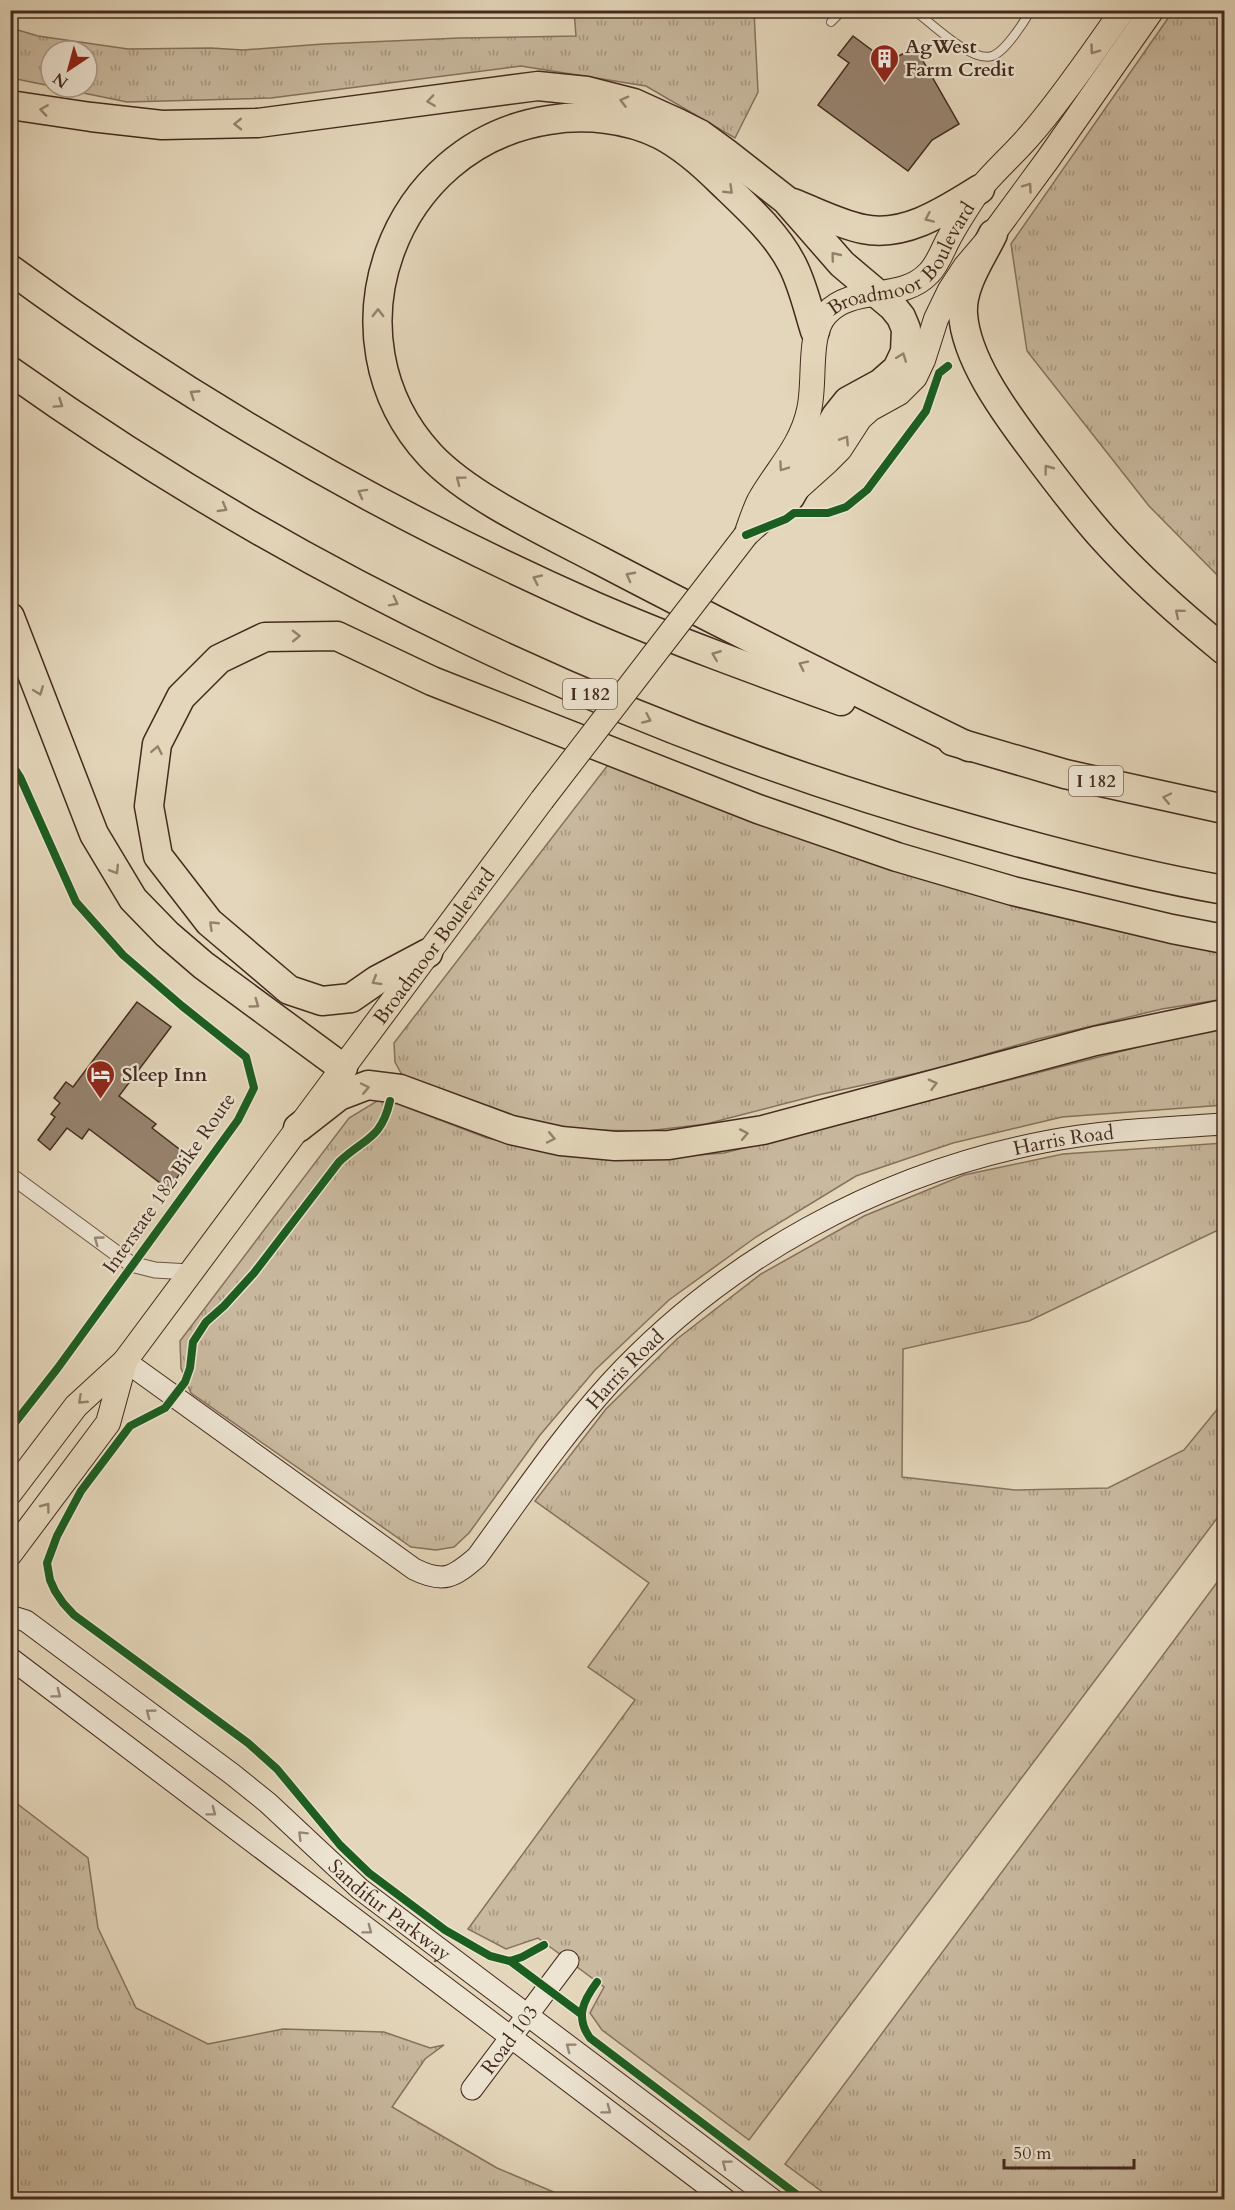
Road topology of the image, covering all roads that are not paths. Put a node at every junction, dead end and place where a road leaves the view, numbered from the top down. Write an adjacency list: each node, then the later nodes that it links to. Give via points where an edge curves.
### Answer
1 (843, 10): 6 (lane)
2 (914, 10): 3 (lane, via 970,53 983,58 1002,50)
3 (1031, 10)
4 (1123, 10): 8 (main road, Broadmoor Boulevard, one-way to 8, via 1030,135)
5 (1152, 10): 10 (main road, Broadmoor Boulevard, one-way to 5)
6 (831, 22)
7 (10, 105): 9 (highway, one-way to 7, via 699,134 634,103 538,86 258,123 162,124)
8 (980, 189): 9 (highway, one-way to 9, via 932,217 885,230 865,230); 12 (main road, Broadmoor Boulevard, via 929,273 915,284)
9 (786, 200): 12 (highway, one-way to 9, via 842,264)
10 (993, 234): 15 (main road, Broadmoor Boulevard, one-way to 10, via 840,449 860,418 899,393 915,377 950,290); 18 (highway, one-way to 10, via 1174,609 1104,539 997,400 968,340 963,313 965,290)
11 (10, 268): 19 (highway, I 182, one-way to 11, via 739,665 595,606 463,545 378,502 203,400)
12 (879, 295): 13 (main road, Broadmoor Boulevard, via 862,295 840,302); 15 (highway, one-way to 12, via 848,401 890,376 902,360 906,329 893,306)
13 (815, 331): 16 (main road, Broadmoor Boulevard, one-way to 16, via 814,380 800,439 759,501); 19 (highway, one-way to 13, via 648,585 462,483 431,456 394,401 380,353 380,283 403,220 432,180 453,162 479,144 539,121 571,116 600,118 658,134 686,150 711,172 792,262)
14 (10, 371): 21 (highway, I 182, one-way to 21, via 120,445 292,548 470,641 658,724 826,785 932,818 1115,867)
15 (790, 497): 16 (main road, Broadmoor Boulevard)
16 (746, 535): 23 (main road, Broadmoor Boulevard, bridge)
17 (10, 617): 25 (highway, one-way to 25, via 94,834 134,899 203,965)
18 (1224, 650)
19 (969, 747): 20 (highway, I 182, one-way to 19, via 1065,774)
20 (1224, 809)
21 (1224, 890)
22 (1224, 939): 23 (highway, one-way to 22, via 351,998 322,1001 289,990 209,921 158,856 149,806 157,744 181,697 219,659 265,637 338,636 432,681 758,809 897,857 1013,891)
23 (428, 954): 25 (main road, Broadmoor Boulevard)
24 (1224, 1014): 27 (highway, one-way to 24, via 339,1096 368,1085 400,1089 511,1130 561,1140 615,1146 669,1145 763,1130 1095,1041)
25 (343, 1068): 27 (main road, Broadmoor Boulevard)
26 (1224, 1124): 30 (main road, Harris Road, via 1089,1135 991,1154 895,1186 815,1224 718,1286 640,1352 578,1419 477,1557 448,1577 414,1569)
27 (298, 1128): 29 (main road, Broadmoor Boulevard)
28 (10, 1175): 29 (street, one-way to 28, via 132,1264)
29 (190, 1272): 30 (main road, Broadmoor Boulevard)
30 (125, 1360): 31 (main road, Broadmoor Boulevard, one-way to 31, via 76,1406); 32 (main road, Broadmoor Boulevard, one-way to 30, via 108,1423)
31 (10, 1493)
32 (10, 1554)
33 (10, 1616): 36 (main road, Sandifur Parkway, one-way to 33, via 360,1889 232,1774 26,1621)
34 (10, 1658): 37 (main road, Sandifur Parkway, one-way to 37)
35 (568, 1961): 36 (main road, Road 103)
36 (528, 2015): 37 (main road, Road 103); 40 (main road, Sandifur Parkway, one-way to 36)
37 (511, 2038): 38 (main road, Road 103); 39 (main road, Sandifur Parkway, one-way to 39)
38 (472, 2089)
39 (726, 2199)
40 (773, 2199)

